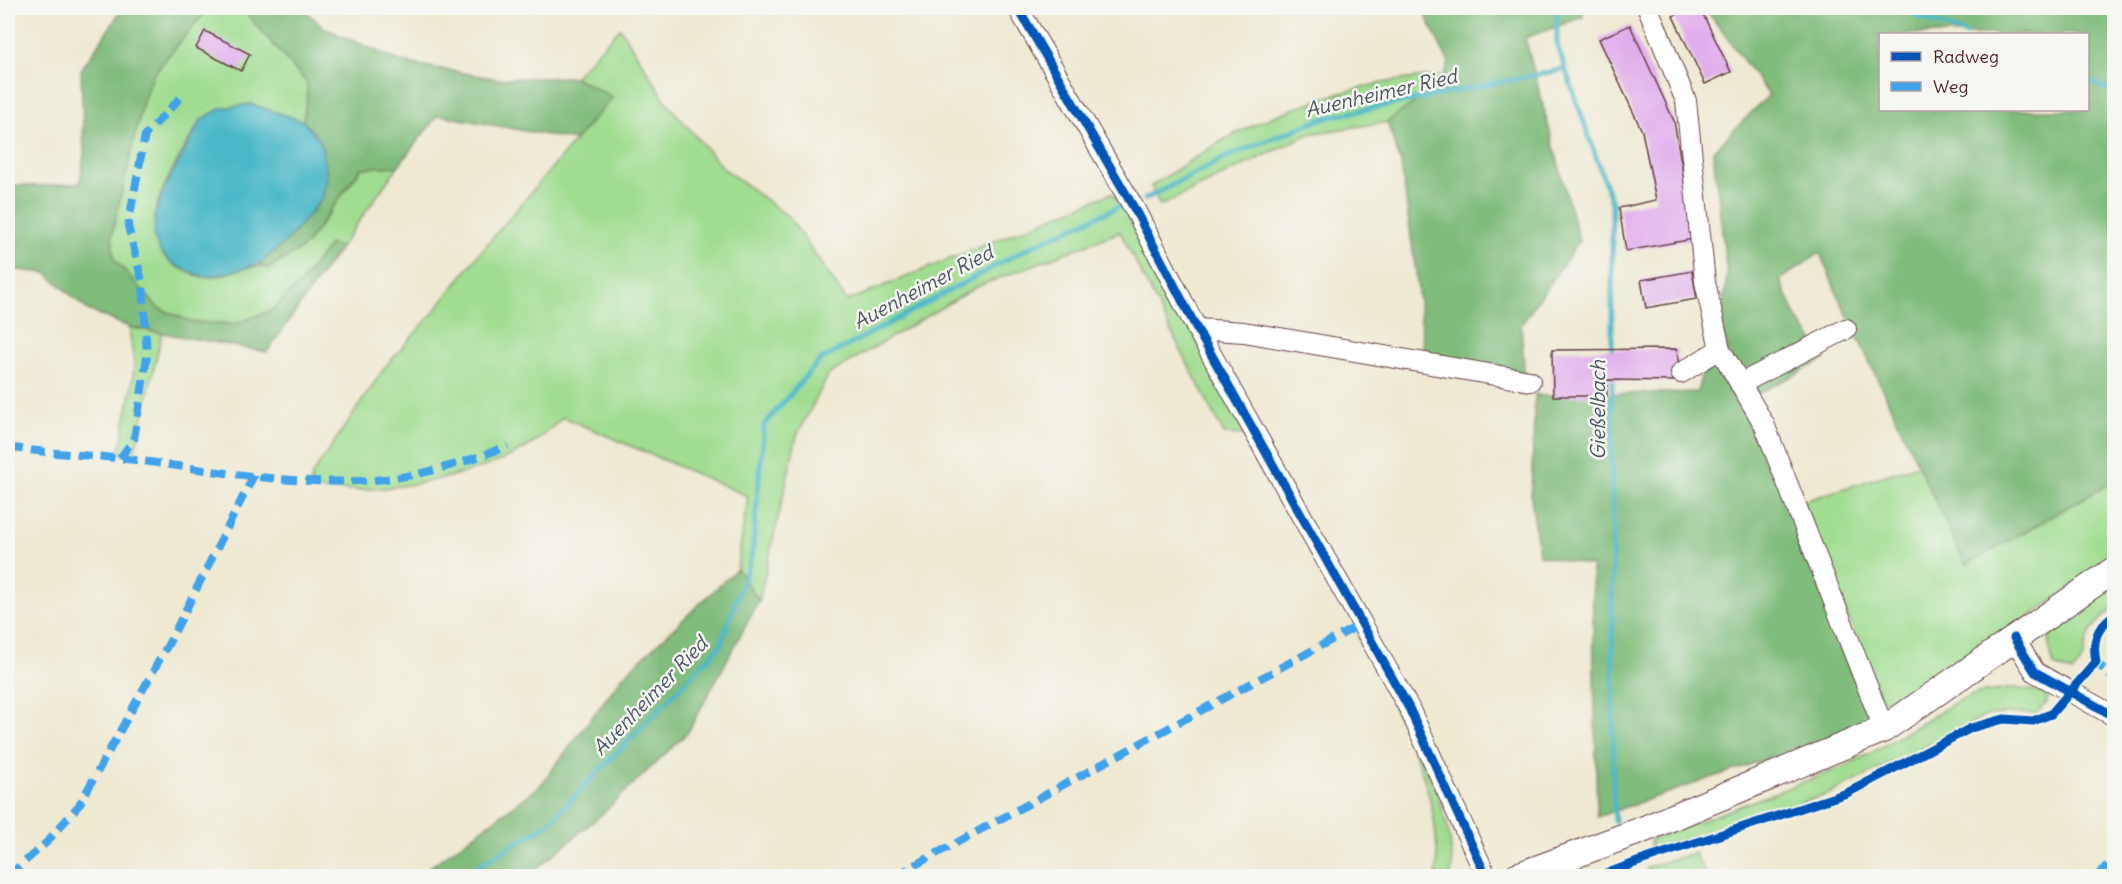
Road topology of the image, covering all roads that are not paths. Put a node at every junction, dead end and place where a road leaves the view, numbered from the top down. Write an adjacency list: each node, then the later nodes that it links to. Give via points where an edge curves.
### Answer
1 (1018, 8): 3 (street, via 1134,208)
2 (1648, 8): 5 (street, via 1686,101 1705,282)
3 (1197, 329): 7 (street, via 1244,332); 13 (street, via 1408,708)
4 (1846, 329): 8 (street)
5 (1720, 350): 6 (street); 8 (street)
6 (1681, 373)
7 (1530, 381)
8 (1740, 384): 12 (street, via 1764,424)
9 (2115, 570): 10 (main road)
10 (2014, 638): 11 (street, via 2035,672); 12 (main road)
11 (2115, 716)
12 (1884, 729): 14 (main road, via 1642,830)
13 (1486, 876)
14 (1516, 876)

